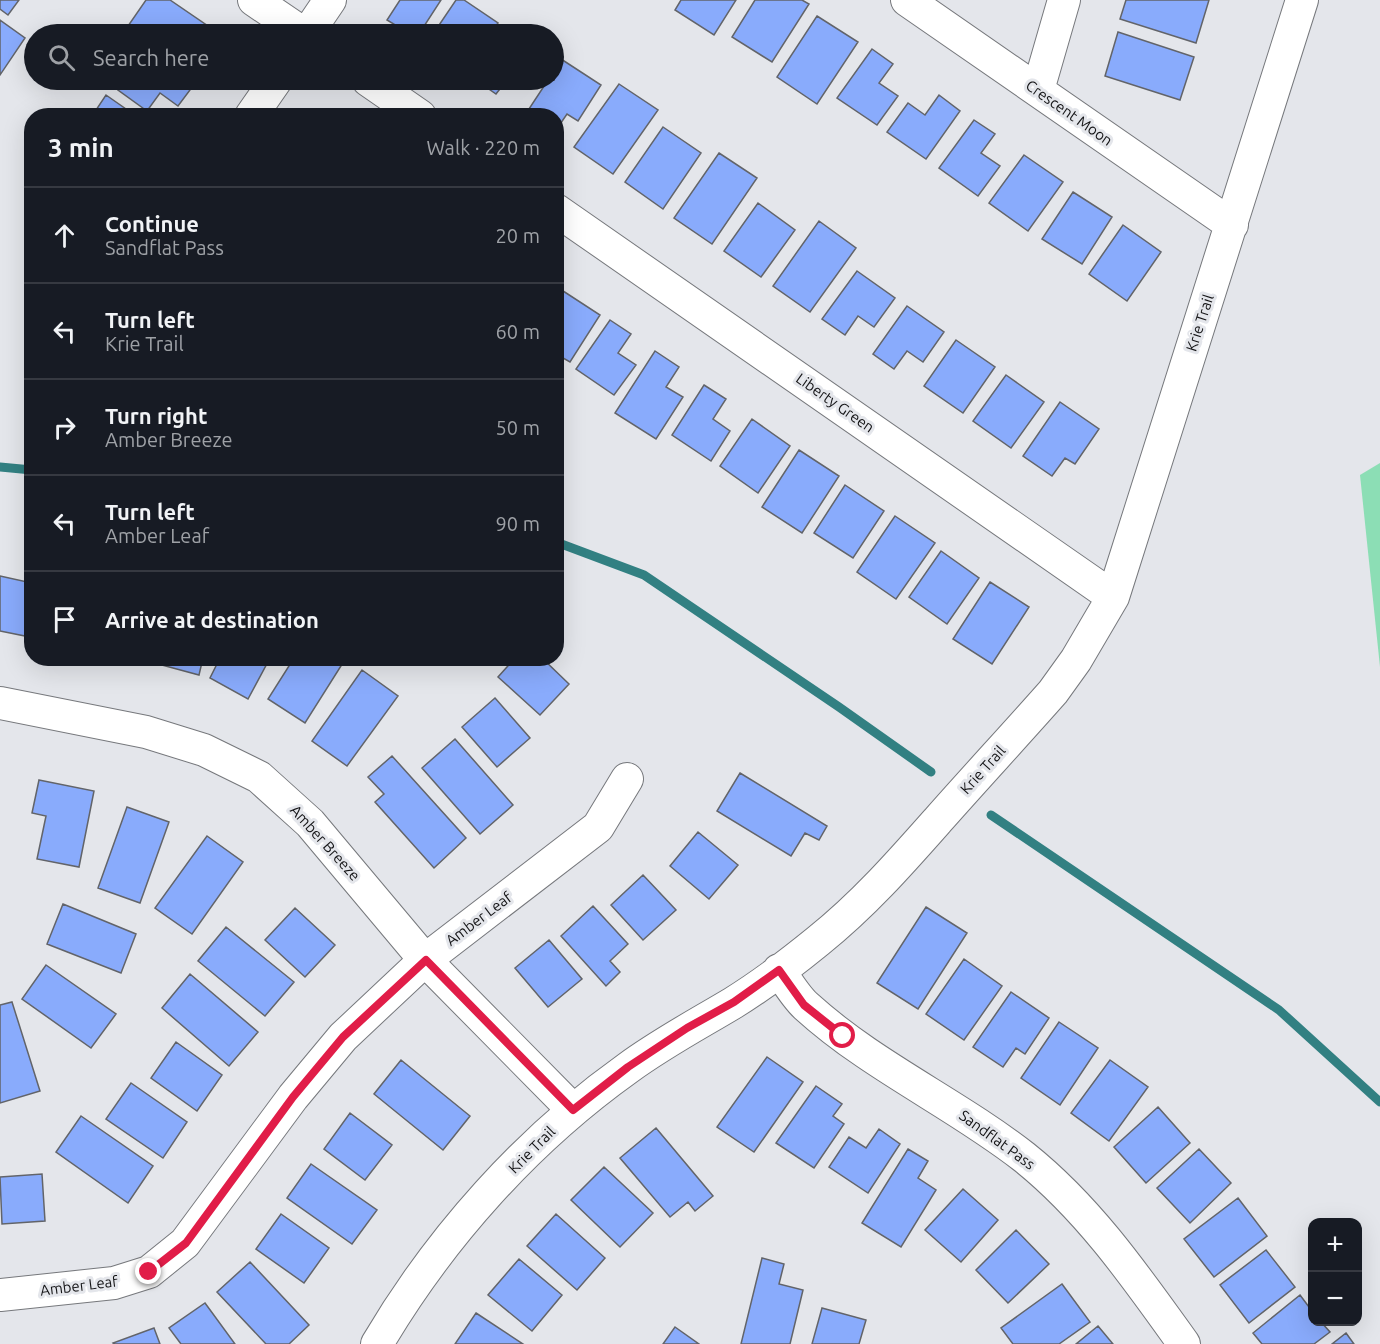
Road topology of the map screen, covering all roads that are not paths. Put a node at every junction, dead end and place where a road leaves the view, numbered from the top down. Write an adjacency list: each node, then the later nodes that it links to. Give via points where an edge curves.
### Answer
1 (254, 0): 6 (street)
2 (330, 0): 7 (street)
3 (907, 0): 10 (street, Crescent Moon)
4 (1064, 0): 10 (street)
5 (1302, 0): 14 (street, Krie Trail)
6 (290, 24)
7 (312, 24)
8 (269, 90): 11 (street)
9 (382, 90): 12 (street)
10 (1038, 90): 14 (street, Crescent Moon)
11 (257, 108)
12 (408, 108)
13 (564, 216): 15 (street, Liberty Green)
14 (1232, 225): 15 (street, Krie Trail)
15 (1113, 597): 19 (street, Krie Trail, via 1053,692 875,891)
16 (0, 703): 18 (street, Amber Breeze, via 146,732 204,750 259,777 310,823)
17 (627, 779): 18 (street, Amber Leaf, via 598,827)
18 (426, 960): 20 (street, Amber Breeze); 21 (street, Amber Leaf, via 343,1037 293,1097 186,1243 149,1272 114,1284)
19 (779, 970): 20 (street, Krie Trail, via 628,1067); 23 (street, Sandflat Pass, via 804,1005 843,1036 1025,1158 1081,1209 1121,1256)
20 (573, 1110): 22 (street, Krie Trail, via 469,1214 403,1301)
21 (0, 1295)
22 (377, 1344)
23 (1184, 1344)

